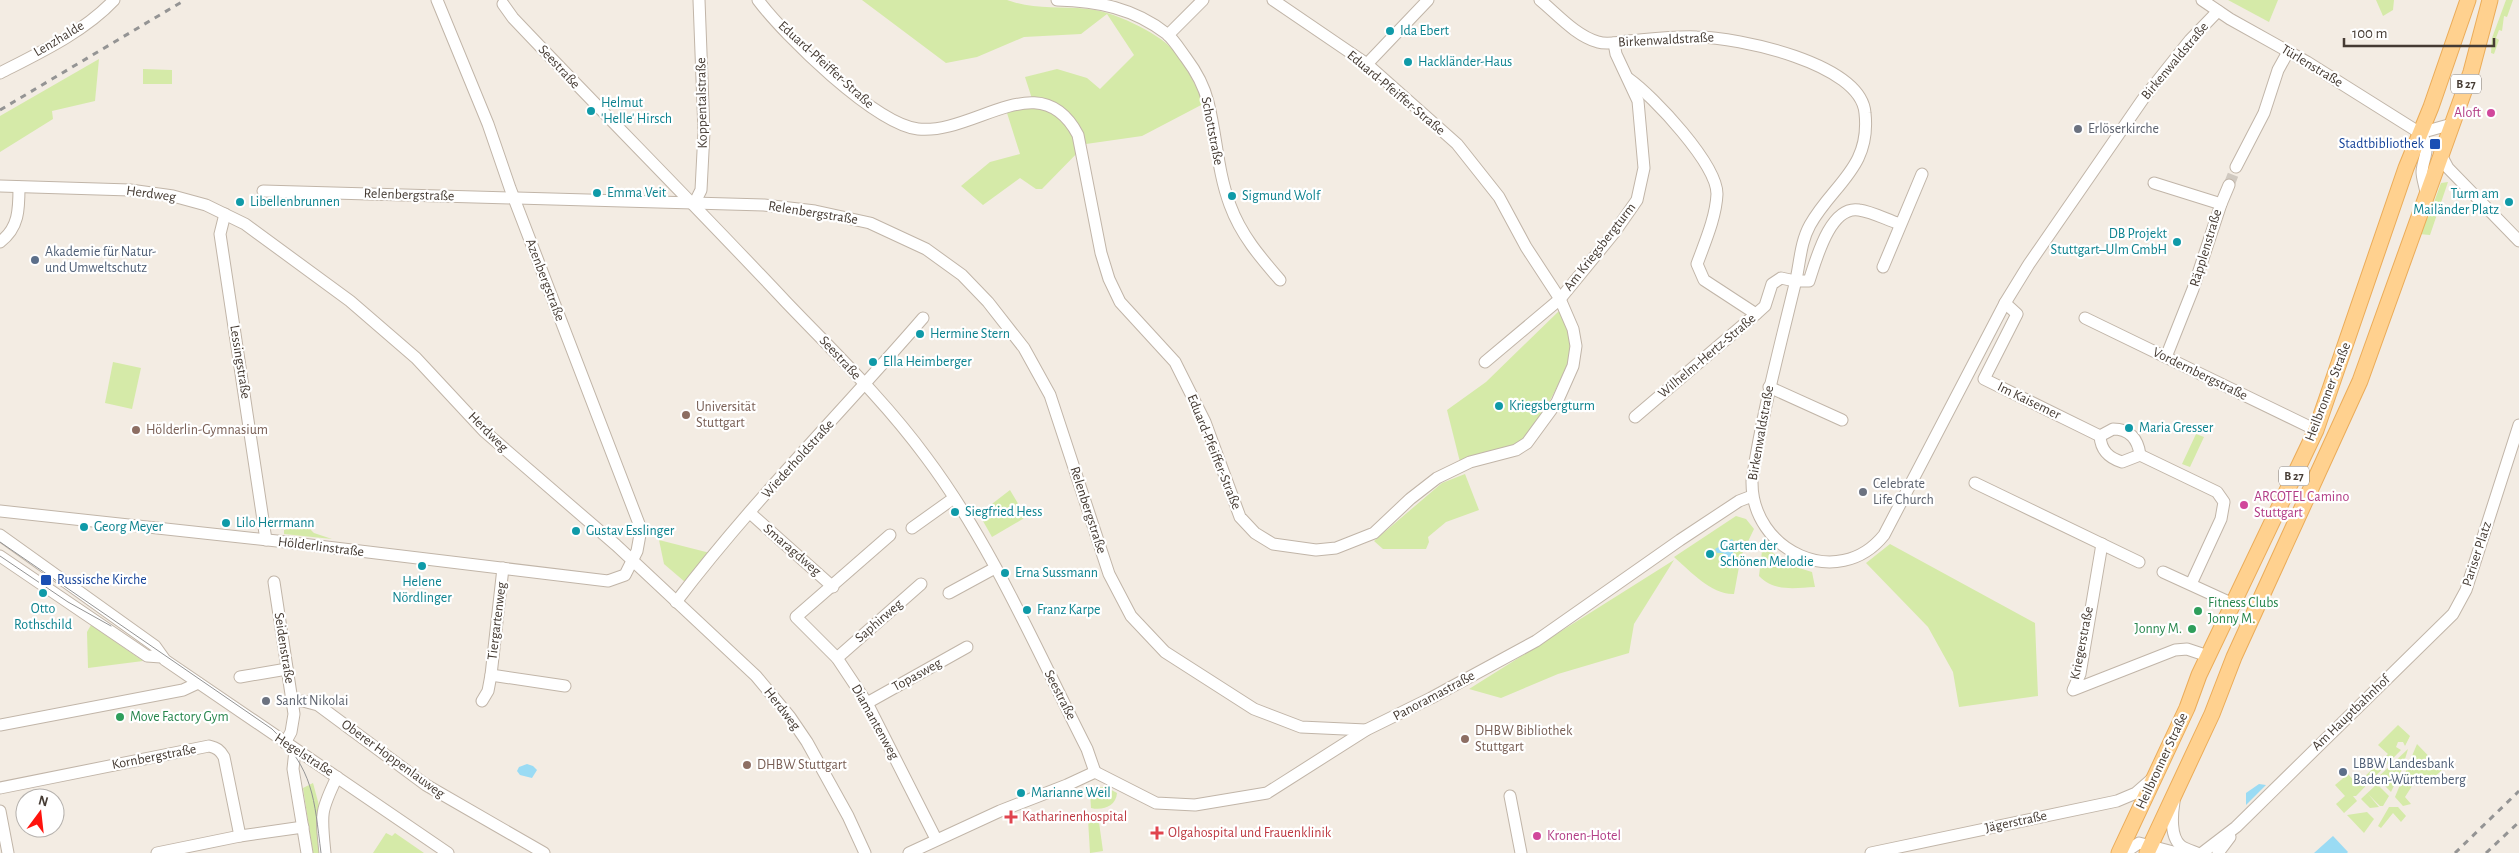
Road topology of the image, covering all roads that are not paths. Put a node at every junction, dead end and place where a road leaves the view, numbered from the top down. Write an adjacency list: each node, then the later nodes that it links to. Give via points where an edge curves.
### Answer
1 (114, 0): 19 (street, Lenzhalde, via 90,21)
2 (437, 0): 36 (street, Azenbergstraße)
3 (699, 0): 37 (street, Koppentalstraße, via 704,132 701,190)
4 (758, 0): 46 (street, Eduard-Pfeiffer-Straße, via 798,43 859,99 893,122 918,129 944,128 1031,101 1050,105 1071,121 1078,135 1101,253 1120,302 1176,362 1205,422 1240,518 1273,544 1316,550 1336,548 1374,533 1437,478 1470,462 1516,450 1526,443 1557,402 1573,366 1576,346 1573,329)
5 (1056, 0): 15 (street, Schottstraße, via 1110,5)
6 (1203, 0): 15 (street)
7 (1273, 0): 18 (street, Eduard-Pfeiffer-Straße)
8 (1428, 0): 18 (street)
9 (1540, 0): 16 (street, Birkenwaldstraße, via 1583,35 1598,42)
10 (2202, 0): 14 (street, Türlenstraße)
11 (2468, 0): 20 (main road, Heilbronner Straße / B 27)
12 (2490, 0): 22 (main road, Heilbronner Straße / B 27)
13 (503, 4): 37 (street, Seestraße, via 594,104)
14 (2218, 11): 17 (street, Türlenstraße); 47 (street, Birkenwaldstraße, via 2143,99)
15 (1168, 35): 44 (street, Schottstraße, via 1190,64 1208,100 1217,164 1239,228)
16 (1614, 43): 21 (street, Am Kriegsbergturm); 45 (street, Birkenwaldstraße, via 1695,36 1746,42 1766,46 1832,73 1851,86 1865,108 1867,130 1861,155 1847,178 1811,222)
17 (2288, 52): 24 (street, Türlenstraße); 26 (street, via 2278,70 2264,113)
18 (1367, 64): 46 (street, Eduard-Pfeiffer-Straße, via 1457,144 1499,197)
19 (0, 73)
20 (2442, 76): 22 (main road, via 2445,96); 24 (main road, Heilbronner Straße / B 27)
21 (1629, 79): 46 (street, Am Kriegsbergturm, via 1638,101 1643,140 1642,185 1614,233); 48 (street, via 1646,91 1682,132 1707,166 1717,192 1712,220 1697,264 1704,280)
22 (2460, 102): 23 (main road, Heilbronner Straße / B 27)
23 (2452, 124): 24 (street); 25 (main road, Heilbronner Straße / B 27)
24 (2420, 133): 35 (street, via 2426,147 2427,159 2422,172); 58 (main road, Heilbronner Straße / B 27)
25 (2440, 153): 27 (street); 29 (main road, Heilbronner Straße / B 27)
26 (2236, 167)
27 (2448, 168): 29 (street); 41 (street)
28 (1922, 174): 40 (street)
29 (2432, 175): 35 (main road, Heilbronner Straße / B 27)
30 (2154, 183): 38 (street, Räpplenstraße)
31 (0, 186): 33 (street, Herdweg)
32 (2229, 186): 38 (street)
33 (20, 187): 39 (street, Herdweg, via 149,192 206,205); 42 (street, via 17,221 13,230)
34 (263, 191): 36 (street, Relenbergstraße)
35 (2426, 193): 106 (main road, Heilbronner Straße / B 27, via 2374,348 2346,416)
36 (515, 199): 37 (street, Relenbergstraße); 72 (street, Azenbergstraße, via 641,529)
37 (694, 204): 53 (street, Seestraße); 99 (street, Relenbergstraße, via 772,206 870,223 926,249 962,275 1024,348 1050,395 1109,574 1132,616 1165,652 1254,709 1301,727)
38 (2221, 204): 51 (street, Räpplenstraße, via 2194,289)
39 (225, 214): 69 (street, Lessingstraße, via 220,234); 72 (street, Herdweg, via 267,239 374,320 416,358 484,431)
40 (1900, 224): 43 (street); 45 (street, via 1858,209 1841,215 1822,240 1809,281)
41 (2519, 241)
42 (0, 242)
43 (1883, 267)
44 (1280, 280)
45 (1796, 281): 48 (street, Wilhelm-Hertz-Straße, via 1782,278 1772,284 1764,306); 54 (street, Birkenwaldstraße)
46 (1560, 299): 52 (street, Am Kriegsbergturm)
47 (2005, 303): 59 (street, Im Kaisemer, via 2017,314 1984,379); 62 (street, Birkenwaldstraße, via 1890,525 1873,547 1853,557 1830,561 1807,559 1791,552 1769,534 1759,518)
48 (1756, 314): 55 (street, Wilhelm-Hertz-Straße)
49 (923, 318): 53 (street, Wiederholdstraße)
50 (2085, 318): 51 (street, Vordernbergstraße)
51 (2166, 357): 58 (street, Vordernbergstraße)
52 (1485, 362)
53 (866, 385): 63 (street, Seestraße, via 926,456); 65 (street, Wiederholdstraße)
54 (1769, 387): 56 (street); 62 (street, Birkenwaldstraße)
55 (1635, 417)
56 (1842, 420)
57 (2519, 425): 82 (street, Pariser Platz)
58 (2316, 430): 84 (main road, Heilbronner Straße / B 27)
59 (2100, 436): 60 (street, via 2113,429 2128,431); 60 (street, via 2104,451 2116,460 2129,461)
60 (2140, 454): 79 (street, via 2217,492 2224,502 2221,519)
61 (1975, 483): 70 (street)
62 (1752, 496): 99 (street, Panoramastraße, via 1739,501 1680,540 1536,641)
63 (954, 498): 66 (street); 75 (street, Seestraße)
64 (0, 512): 69 (street, Hölderlinstraße)
65 (750, 513): 80 (street, Smaragdweg); 83 (street, Wiederholdstraße)
66 (912, 528)
67 (0, 535): 88 (street, Hegelstraße, via 155,646)
68 (890, 535): 80 (street, Smaragdweg)
69 (266, 540): 74 (street, Hölderlinstraße)
70 (2102, 544): 73 (street); 87 (street, Kriegerstraße, via 2080,674 2073,690 2174,650 2186,649)
71 (0, 556): 88 (street, Hegelstraße, via 148,656)
72 (633, 560): 74 (street, Hölderlinstraße, via 625,575 612,581); 83 (street, Herdweg)
73 (2139, 562)
74 (503, 568): 91 (street, Tiergartenweg)
75 (995, 568): 81 (street); 102 (street, Seestraße, via 1087,749)
76 (2163, 572): 79 (street)
77 (274, 582): 90 (street, Seidenstraße)
78 (921, 584): 89 (street, Saphirweg)
79 (2191, 584): 84 (street)
80 (833, 586): 85 (street, Smaragdweg)
81 (949, 593)
82 (2463, 597): 111 (street, Am Hauptbahnhof, via 2444,624)
83 (676, 602): 121 (street, Herdweg, via 756,676 790,717 829,780)
84 (2233, 604): 87 (main road, Heilbronner Straße / B 27)
85 (796, 617): 89 (street, Diamantenweg)
86 (967, 647): 97 (street, Topasweg)
87 (2208, 656): 104 (main road, Heilbronner Straße / B 27)
88 (161, 657): 93 (street, Hegelstraße)
89 (837, 658): 97 (street, Diamantenweg)
90 (287, 669): 92 (street); 96 (street, Seidenstraße)
91 (491, 675): 94 (street, Tiergartenweg); 95 (street, Tiergartenweg)
92 (240, 677)
93 (198, 683): 98 (street, via 183,690); 100 (street, Hegelstraße)
94 (565, 686)
95 (482, 701)
96 (293, 702): 100 (street, Seidenstraße, via 294,722); 120 (street, Oberer Hoppenlauweg, via 318,705 422,782)
97 (866, 703): 113 (street, Diamantenweg)
98 (0, 725)
99 (1366, 730): 102 (street, Panoramastraße, via 1267,793 1246,799 1195,805 1156,803)
100 (285, 743): 101 (street, Hegelstraße)
101 (295, 750): 103 (street, Hegelstraße); 110 (street, via 293,769)
102 (1094, 772): 113 (street)
103 (337, 777): 118 (street, via 321,815); 119 (street, Hegelstraße)
104 (2155, 777): 109 (main road, Heilbronner Straße / B 27); 124 (street, Jägerstraße, via 2136,793 2117,801)
105 (0, 788): 112 (street, Kornbergstraße, via 209,746 219,749 224,756)
106 (2175, 793): 114 (main road, Heilbronner Straße / B 27); 128 (street, via 2172,815 2176,836 2181,846)
107 (1510, 796): 123 (street)
108 (0, 810): 115 (street)
109 (2134, 821): 114 (street); 125 (main road, Heilbronner Straße / B 27)
110 (303, 827): 112 (street); 117 (street)
111 (2236, 827): 129 (street, Am Hauptbahnhof); 130 (street, Am Hauptbahnhof)
112 (240, 836): 116 (street)
113 (936, 839): 122 (street)
114 (2146, 848): 126 (street); 127 (street)
115 (8, 853)
116 (157, 853)
117 (306, 853)
118 (325, 853)
119 (448, 853)
120 (544, 853)
121 (865, 853)
122 (909, 853)
123 (1521, 853)
124 (1871, 853)
125 (2119, 853)
126 (2124, 853)
127 (2177, 853)
128 (2197, 853)
129 (2202, 853)
130 (2218, 853)

